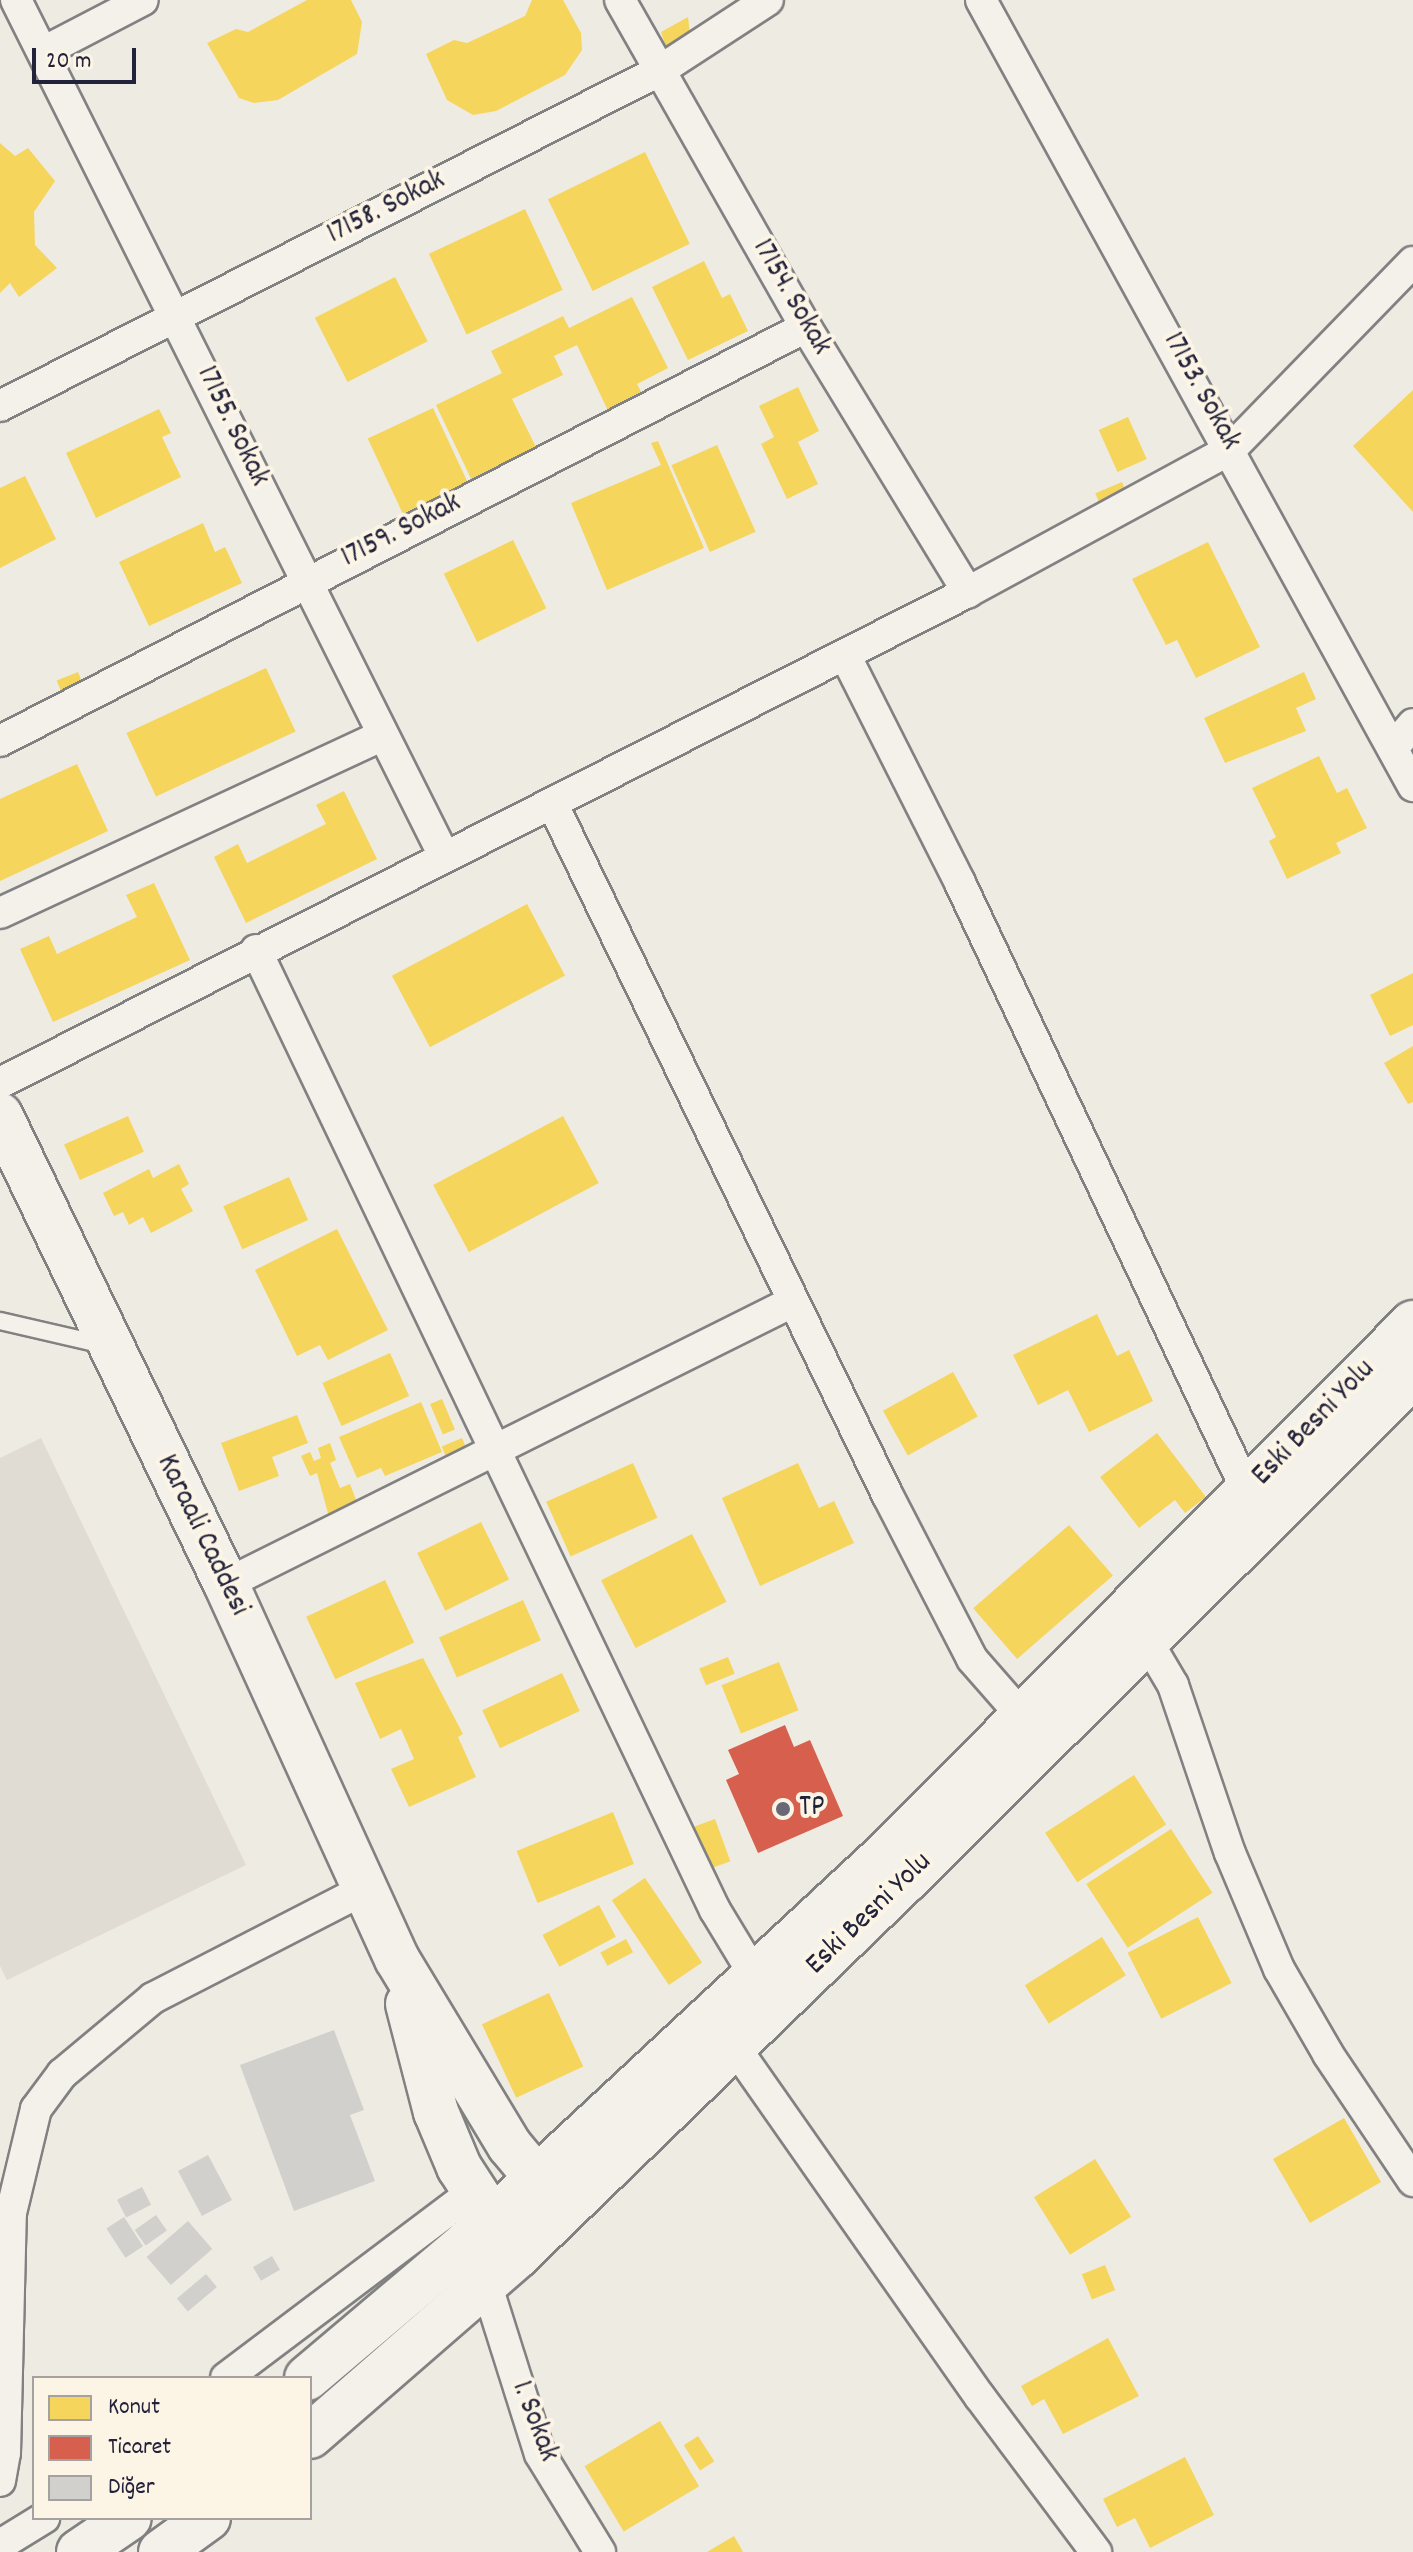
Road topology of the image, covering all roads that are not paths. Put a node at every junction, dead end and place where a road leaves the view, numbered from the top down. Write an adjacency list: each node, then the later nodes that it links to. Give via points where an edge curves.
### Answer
1 (16, 0): 6 (street, 17155. Sokak)
2 (143, 0): 6 (street)
3 (620, 0): 7 (street, 17154. Sokak)
4 (768, 0): 7 (street, 17158. Sokak)
5 (981, 0): 12 (street, 17153. Sokak)
6 (45, 51): 9 (street, 17155. Sokak)
7 (659, 71): 9 (street, 17158. Sokak); 10 (street, 17154. Sokak)
8 (1413, 262): 12 (street)
9 (177, 315): 11 (street, 17158. Sokak); 13 (street, 17155. Sokak)
10 (806, 327): 13 (street, 17159. Sokak); 14 (street, 17154. Sokak)
11 (0, 406)
12 (1231, 449): 14 (street); 19 (street, 17153. Sokak)
13 (305, 581): 17 (street, 17155. Sokak); 18 (street, 17159. Sokak)
14 (968, 592): 15 (street)
15 (845, 655): 21 (street); 33 (street, via 960,883)
16 (1413, 724): 19 (street)
17 (382, 736): 22 (street, 17155. Sokak); 23 (street)
18 (0, 741)
19 (1393, 748): 20 (street, 17153. Sokak)
20 (1413, 786)
21 (553, 805): 22 (street); 27 (street)
22 (444, 856): 24 (street)
23 (0, 913)
24 (256, 950): 25 (street); 32 (street)
25 (0, 1083)
26 (0, 1115): 30 (main road, Karaali Caddesi)
27 (792, 1302): 32 (street); 36 (street, via 972,1659)
28 (0, 1321): 30 (lane)
29 (1413, 1323): 33 (main road, Eski Besni Yolu)
30 (109, 1346): 34 (main road, Karaali Caddesi)
31 (1413, 1376): 35 (main road, Eski Besni Yolu)
32 (496, 1449): 34 (street); 39 (street, via 715,1910)
33 (1248, 1493): 36 (main road, Eski Besni Yolu)
34 (226, 1584): 37 (main road, Karaali Caddesi)
35 (1147, 1641): 40 (main road, Eski Besni Yolu); 42 (street, via 1173,1685 1230,1853 1279,1969)
36 (1021, 1715): 39 (main road, Eski Besni Yolu, via 889,1851)
37 (365, 1889): 38 (main road, Karaali Caddesi); 49 (street, via 153,1998 62,2074 36,2109 11,2213)
38 (397, 1959): 41 (main road, via 510,2146); 43 (main road, via 436,2112)
39 (755, 1976): 41 (main road, Eski Besni Yolu)
40 (734, 2046): 44 (main road, Eski Besni Yolu); 57 (street, via 980,2397)
41 (536, 2177): 43 (main road, Eski Besni Yolu); 44 (main road)
42 (1413, 2181)
43 (483, 2205): 45 (main road); 46 (street); 47 (main road, Eski Besni Yolu)
44 (564, 2211): 45 (main road, Eski Besni Yolu)
45 (501, 2270): 48 (main road, Eski Besni Yolu); 56 (street, 1. Sokak, via 540,2454)
46 (229, 2376)
47 (309, 2376)
48 (312, 2434)
49 (0, 2481)
50 (41, 2520): 53 (street)
51 (126, 2520): 54 (main road)
52 (205, 2520): 55 (main road)
53 (0, 2545)
54 (79, 2552)
55 (161, 2552)
56 (600, 2552)
57 (1096, 2552)

